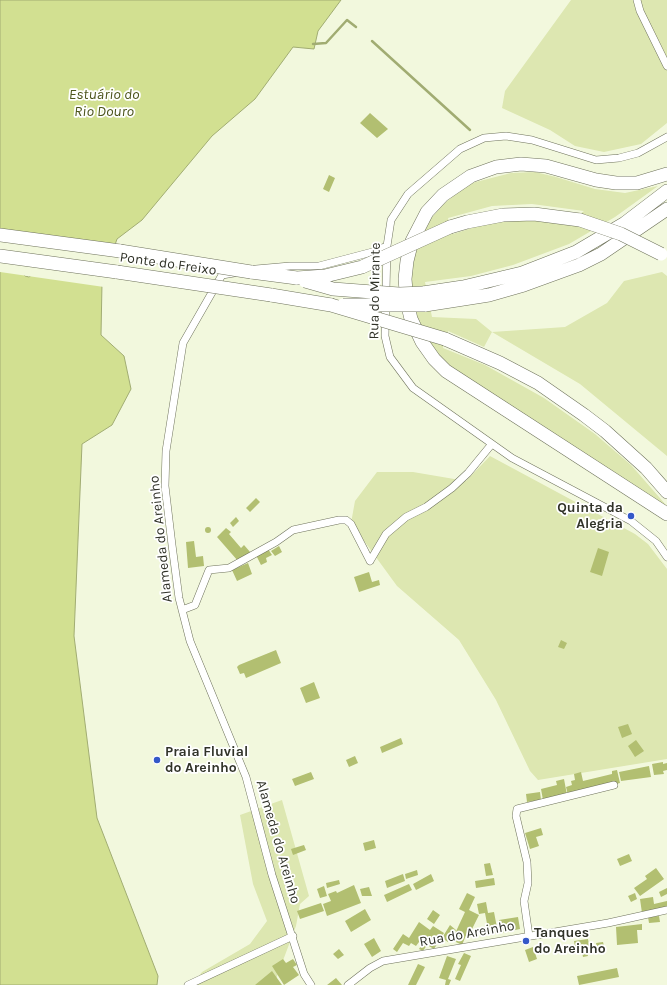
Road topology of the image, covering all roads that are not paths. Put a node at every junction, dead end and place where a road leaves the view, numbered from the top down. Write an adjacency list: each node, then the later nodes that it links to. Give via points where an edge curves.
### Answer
1 (637, 0): 2 (street)
2 (667, 66)
3 (667, 137): 8 (street, Rua do Mirante, via 638,153 596,160 532,140 506,136 475,141 460,149 408,194 392,220)
4 (667, 174): 16 (highway, via 637,183 616,183 546,166 521,164 496,167 471,176 443,195 427,212 412,241 405,279 407,302 414,325 422,342 446,371)
5 (667, 191): 12 (highway, via 625,222 576,252 522,273)
6 (667, 209): 12 (highway, via 601,254 524,286 489,295)
7 (0, 235): 11 (highway, Ponte do Freixo, bridge)
8 (387, 246): 14 (street, Rua do Mirante, via 385,336 390,357 414,388); 18 (street, Alameda do Areinho, via 319,266 266,267 222,275 194,320 183,343 166,451 165,486)
9 (0, 256): 13 (highway, Ponte do Freixo, bridge)
10 (664, 257): 11 (highway, bridge, via 621,234 580,220 534,214 503,215 450,227 362,267 325,276)
11 (297, 278): 12 (highway, bridge, via 333,289 399,294)
12 (424, 299): 13 (highway, bridge)
13 (331, 305): 15 (highway, bridge, via 445,339 513,370 584,414 640,463)
14 (491, 445): 17 (street, Rua do Mirante, via 631,521 656,541); 18 (street, via 452,488 406,517 386,534 370,561 351,524 346,520 293,530 229,568 209,570 195,605)
15 (667, 492)
16 (667, 514)
17 (667, 557)
18 (182, 610): 21 (street, Alameda do Areinho, via 190,641 246,777 272,875)
19 (614, 785): 22 (street, via 517,809 516,816 527,862 528,883 524,901)
20 (667, 910): 22 (street, Rua do Areinho)
21 (293, 936): 23 (street); 24 (street, Alameda do Areinho, via 304,974)
22 (528, 936): 25 (street, Rua do Areinho, via 383,961)
23 (188, 985)
24 (311, 985)
25 (348, 985)

